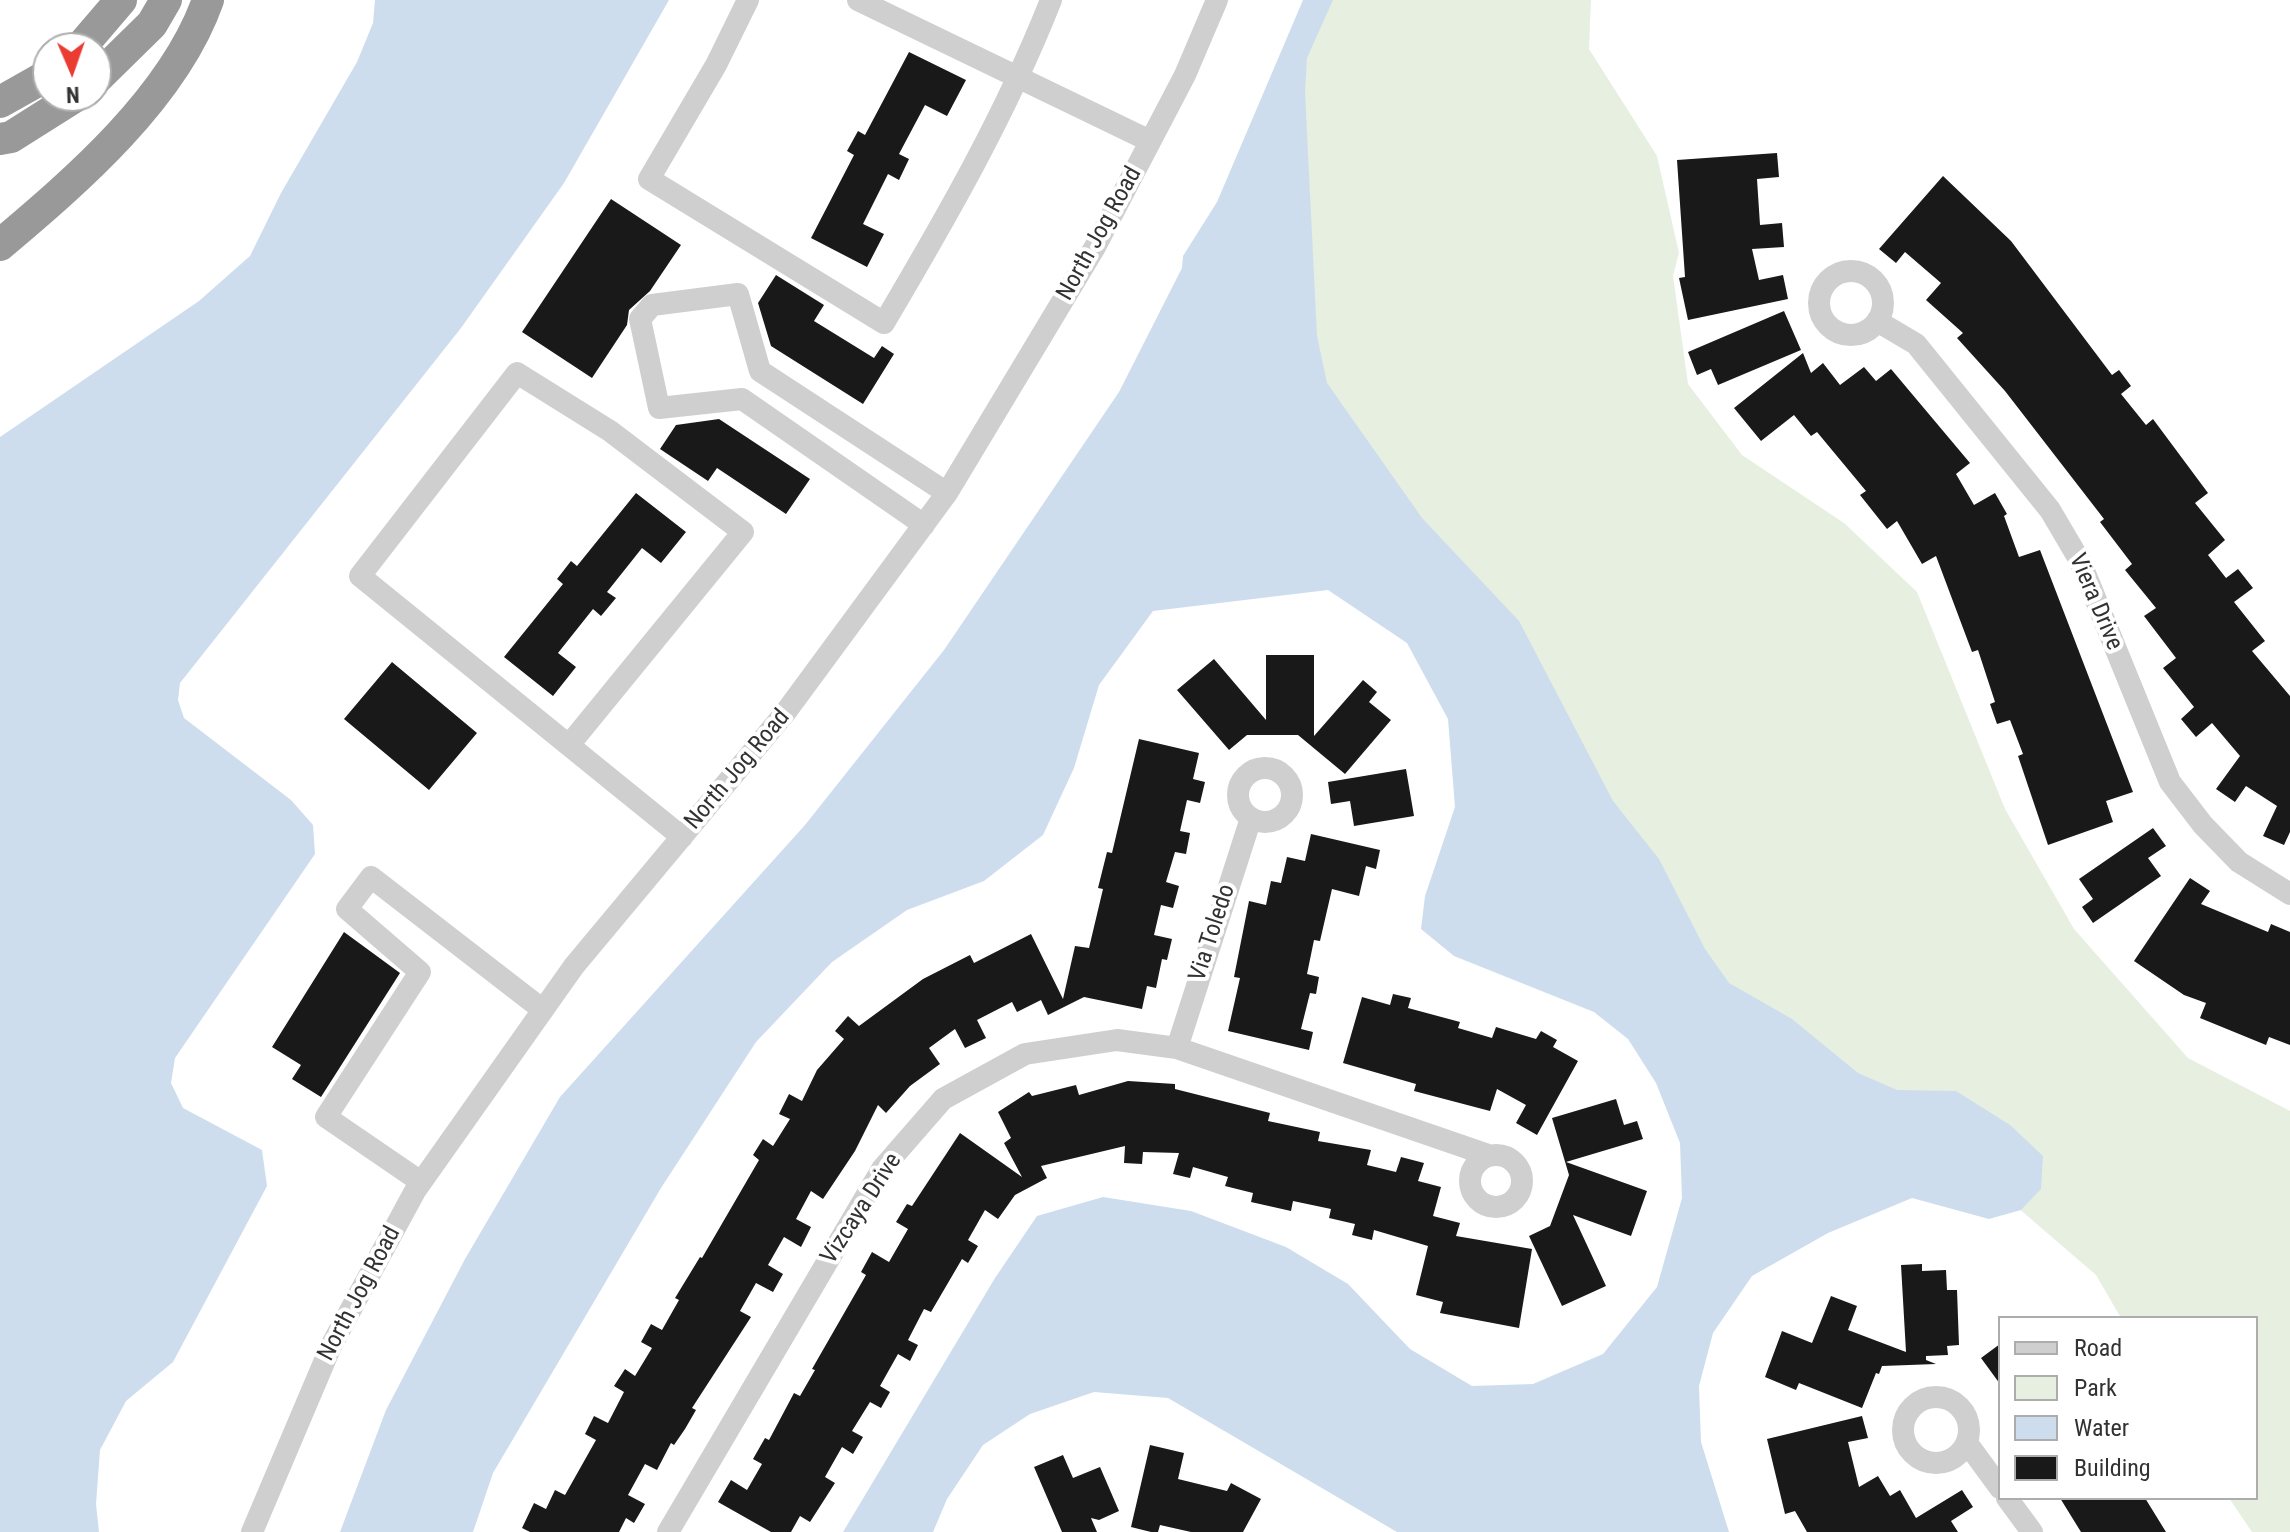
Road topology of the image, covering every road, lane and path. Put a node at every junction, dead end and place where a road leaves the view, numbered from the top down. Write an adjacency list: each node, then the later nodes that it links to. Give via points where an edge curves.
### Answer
1 (121, 0): 8 (highway)
2 (166, 0): 9 (highway, via 152,24)
3 (208, 0): 16 (highway, via 150,100 76,180)
4 (748, 0): 10 (street, via 649,179 884,323)
5 (858, 0): 10 (street)
6 (1051, 0): 10 (street)
7 (1217, 0): 15 (street, North Jog Road)
8 (94, 32)
9 (112, 63)
10 (1020, 78): 15 (street)
11 (32, 84): 12 (highway)
12 (0, 102)
13 (51, 112): 14 (highway)
14 (0, 139)
15 (1150, 141): 20 (street, North Jog Road, via 1095,247)
16 (0, 245)
17 (1877, 321): 25 (street, Viera Drive, via 1916,344 2050,510 2080,561 2170,782 2239,862)
18 (760, 371): 19 (street); 19 (street, via 738,294 652,305 640,319 659,408); 20 (street)
19 (742, 399): 21 (street)
20 (947, 493): 21 (street, North Jog Road)
21 (924, 525): 24 (street, North Jog Road, via 785,713)
22 (569, 745): 22 (street, via 360,576 517,373 610,431 743,532); 24 (street)
23 (1251, 818): 27 (street, Via Toledo)
24 (682, 837): 26 (street, North Jog Road)
25 (2290, 894)
26 (543, 1010): 29 (street, North Jog Road); 29 (street, via 371,877 347,909 420,972 326,1117)
27 (1177, 1048): 28 (street, Vizcaya Drive); 34 (street, Vizcaya Drive, via 1117,1040 1025,1054 943,1099 882,1169)
28 (1488, 1155)
29 (421, 1182): 33 (street, North Jog Road, via 331,1346)
30 (1967, 1443): 31 (street)
31 (1998, 1485)
32 (2008, 1500): 35 (street)
33 (252, 1532)
34 (668, 1532)
35 (2032, 1532)

